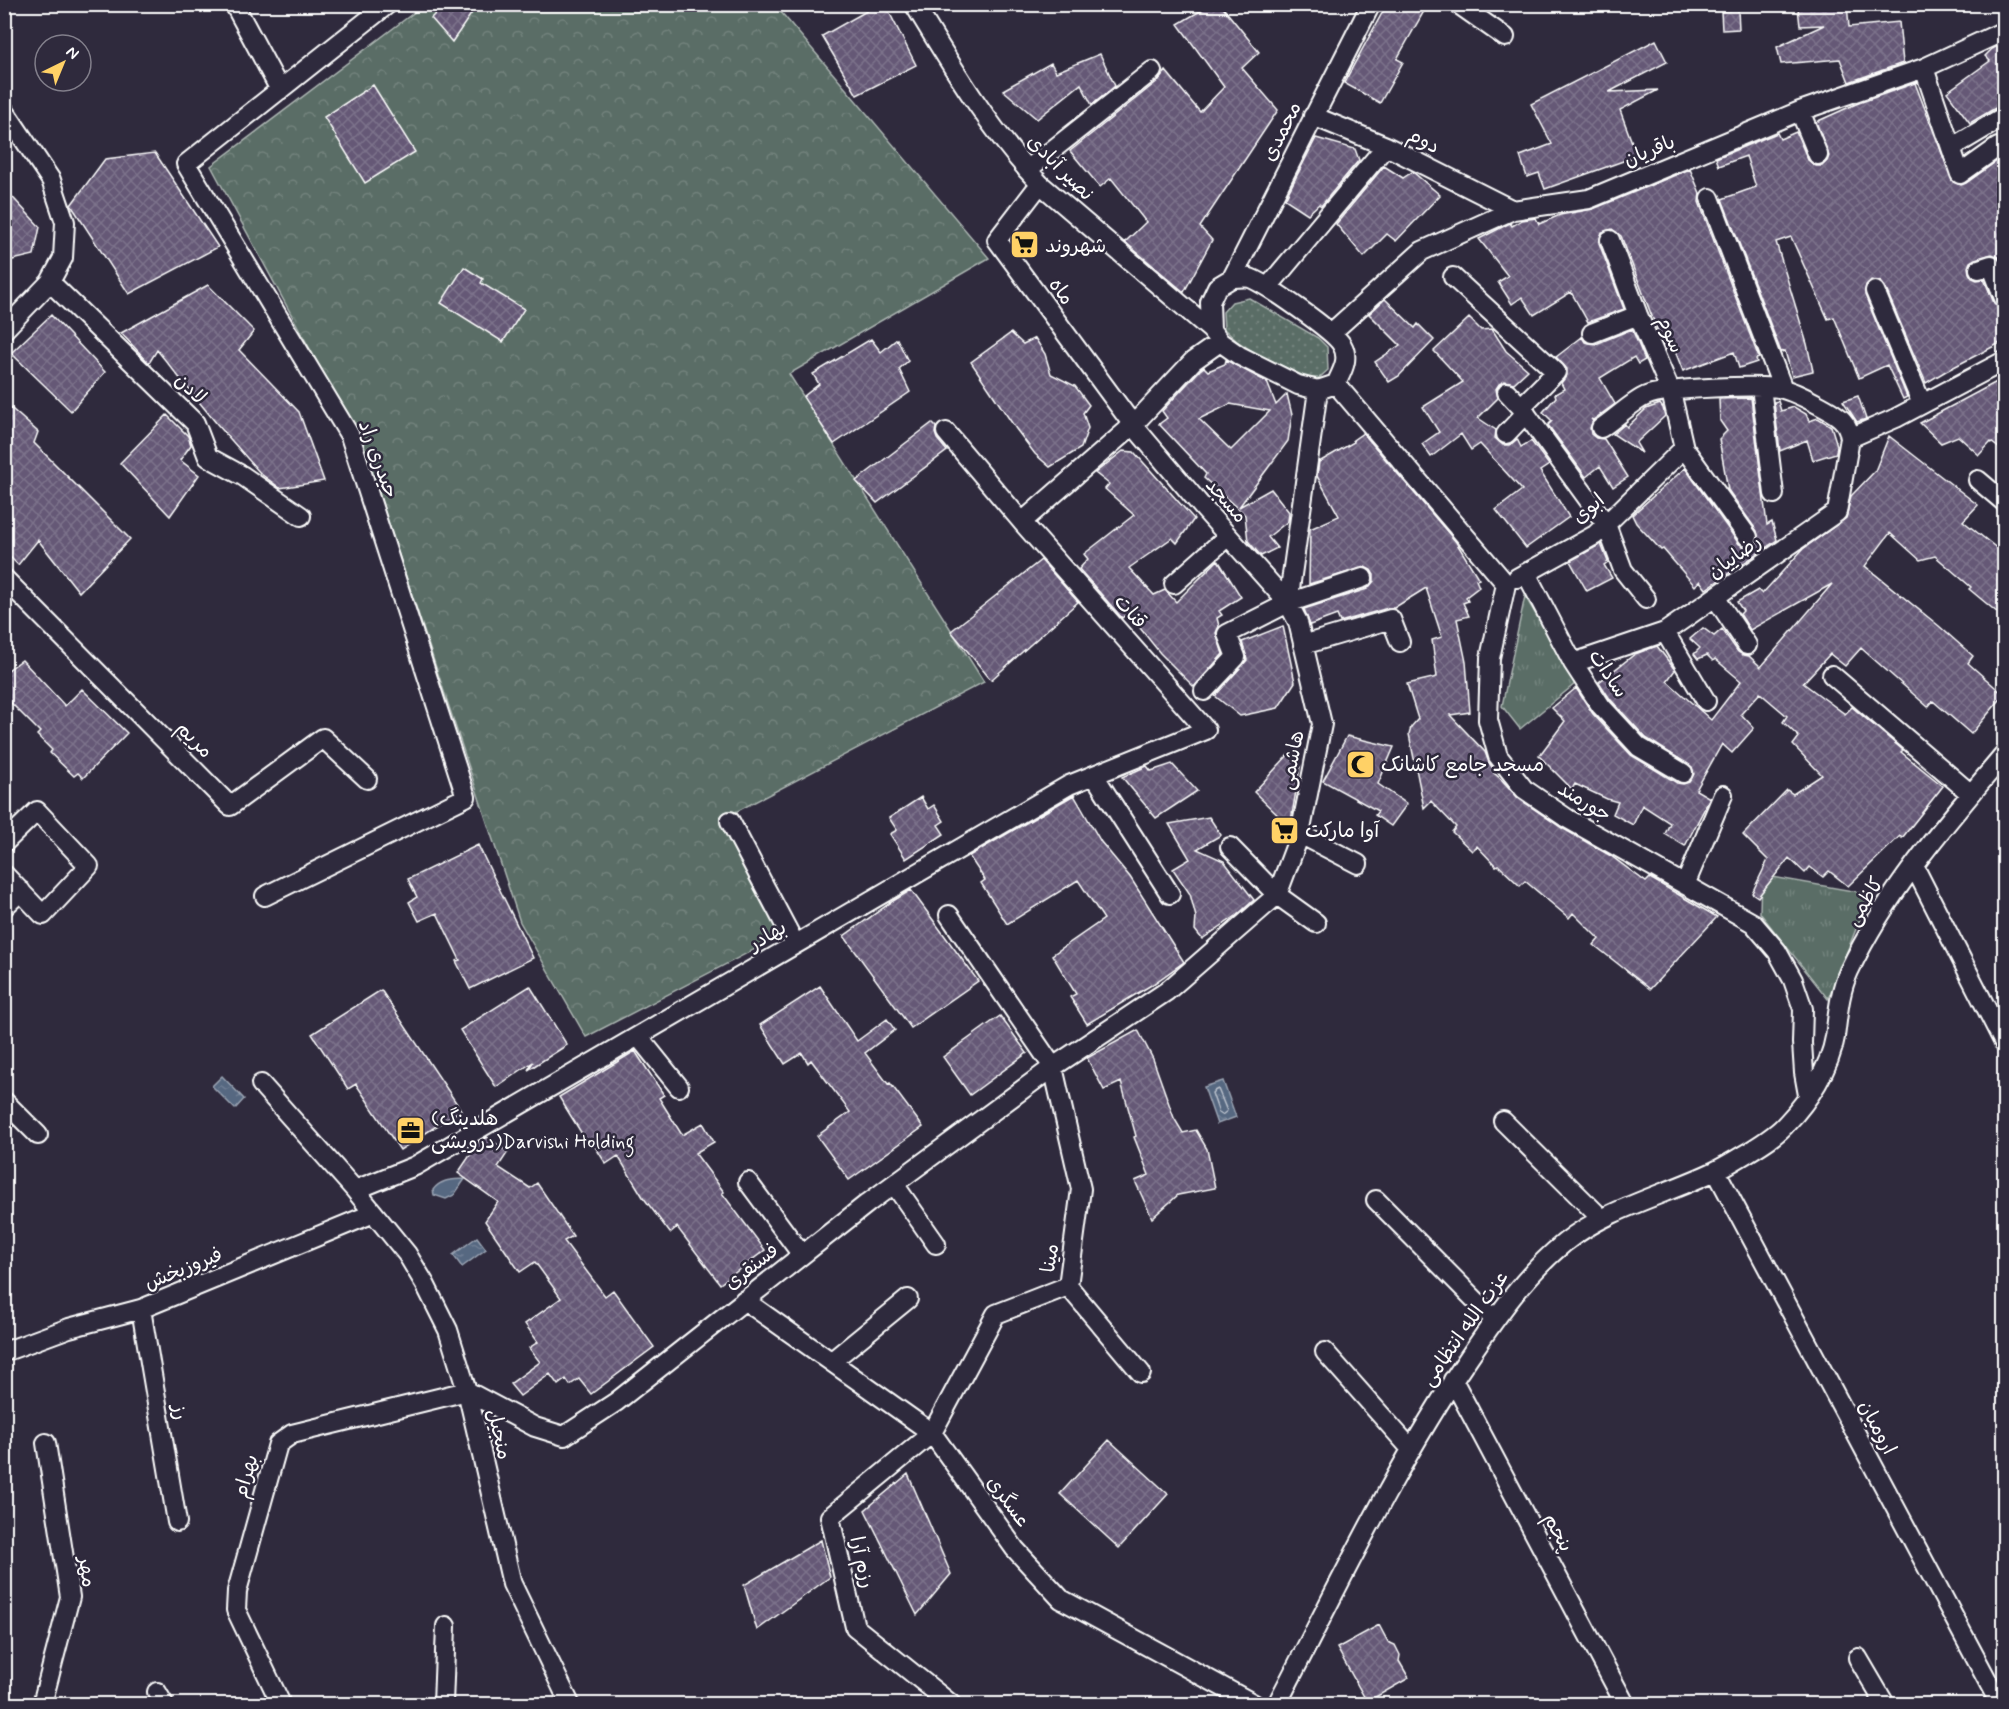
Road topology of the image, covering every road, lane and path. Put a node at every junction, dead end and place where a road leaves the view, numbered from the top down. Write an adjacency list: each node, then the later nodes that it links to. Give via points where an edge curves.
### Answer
1 (234, 4): 10 (street)
2 (388, 4): 10 (street, حیدری راد)
3 (914, 4): 19 (street, نصیر آبادی, via 988,121)
4 (1371, 4): 13 (street, محمدی)
5 (1458, 4): 7 (street)
6 (2004, 31): 8 (street, باقریان)
7 (1506, 37)
8 (1924, 68): 12 (street, باقریان); 17 (street)
9 (1152, 71): 19 (street)
10 (280, 90): 93 (street, حیدری راد, via 186,164 350,436 466,797)
11 (4, 110): 27 (street, via 51,180 64,222 63,258)
12 (1800, 111): 18 (street); 22 (street, باقریان, via 1588,199)
13 (1313, 116): 15 (street, دوم); 26 (street, محمدی)
14 (2003, 117): 17 (street)
15 (1386, 146): 22 (street, دوم); 28 (street)
16 (1998, 147): 17 (street, via 1960,174)
17 (1951, 148)
18 (1818, 155)
19 (1027, 170): 20 (street, نصیر آبادی)
20 (1040, 184): 35 (street, نصیر آبادی); 45 (street, ماه, via 997,240)
21 (1710, 198): 39 (street)
22 (1513, 210): 33 (street, باقریان, via 1422,251)
23 (1610, 240): 31 (street, سوم)
24 (1985, 267): 30 (street)
25 (1453, 277): 44 (street, via 1556,372)
26 (1232, 278): 28 (street, via 1249,278); 35 (street, محمدی, via 1217,287 1210,302)
27 (50, 282): 32 (street); 54 (street, لادن, via 195,423 208,457)
28 (1268, 287): 33 (street)
29 (1875, 291): 43 (street)
30 (2004, 298)
31 (1638, 315): 34 (street); 42 (street, سوم)
32 (5, 327)
33 (1331, 333): 37 (street, via 1342,345 1346,364)
34 (1592, 333)
35 (1216, 336): 40 (street, نصیر آبادی, via 1240,356 1298,385); 45 (street)
36 (2004, 361): 43 (street)
37 (1336, 384): 40 (street); 63 (street)
38 (1761, 387): 39 (street); 42 (street); 52 (street)
39 (1783, 389): 49 (street, via 1834,413)
40 (1318, 390): 66 (street)
41 (1507, 392): 44 (street)
42 (1671, 392): 46 (street, via 1647,395); 50 (street, سوم)
43 (1922, 404): 49 (street)
44 (1523, 410): 48 (street); 56 (street)
45 (1133, 425): 55 (street); 57 (street, مسجد)
46 (1601, 428)
47 (946, 432): 55 (street, قنات)
48 (1506, 434)
49 (1856, 436): 64 (street, رضاییان, via 1837,512)
50 (1684, 448): 56 (street, ابوی); 58 (street)
51 (1978, 480): 53 (street)
52 (1774, 494)
53 (2004, 502)
54 (301, 516)
55 (1022, 522): 75 (street, قنات)
56 (1606, 524): 59 (street, ابوی, via 1595,535); 65 (street, via 1623,570)
57 (1228, 536): 62 (street); 66 (street, مسجد)
58 (1748, 537)
59 (1526, 573): 63 (street, ابوی); 71 (street, سادات)
60 (4, 578): 79 (street, مریم, via 230,806 323,738)
61 (1363, 578): 66 (street)
62 (1174, 584)
63 (1506, 584): 89 (street, جورمند, via 1490,658 1488,720 1498,756 1524,789 1568,819)
64 (1715, 597): 67 (street, رضاییان); 70 (street)
65 (1647, 599)
66 (1288, 603): 69 (street, هاشمی, via 1298,622); 73 (street, via 1227,634 1236,657)
67 (1665, 632): 71 (street, رضاییان); 74 (street)
68 (1400, 642): 69 (street, via 1391,619)
69 (1303, 645): 83 (street, هاشمی, via 1322,724)
70 (1747, 645)
71 (1573, 663): 77 (street, سادات, via 1601,706 1640,747)
72 (1832, 675): 80 (street)
73 (1204, 691)
74 (1706, 701)
75 (1206, 730): 78 (street, بهادر)
76 (2004, 755): 80 (street, کاظمی)
77 (1683, 773)
78 (1094, 775): 91 (street); 97 (street, بهادر, via 1069,785)
79 (367, 780)
80 (1971, 794): 87 (street, کاظمی)
81 (1722, 795): 89 (street)
82 (730, 821): 97 (street)
83 (1300, 834): 86 (street); 92 (street, هاشمی)
84 (4, 843): 90 (street, via 37,811 89,866 42,915)
85 (1230, 847): 92 (street)
86 (1358, 864)
87 (1914, 866): 99 (street); 103 (street, کاظمی, via 1875,922 1848,973 1831,1055)
88 (4, 874): 90 (street)
89 (1685, 885): 103 (street, جورمند, via 1753,923 1777,951 1803,1009)
90 (21, 891): 94 (street)
91 (1170, 894)
92 (1277, 895): 96 (street); 100 (street, هاشمی, via 1167,991)
93 (266, 896)
94 (4, 908)
95 (949, 915): 100 (street)
96 (1316, 923)
97 (795, 944): 98 (street, بهادر)
98 (638, 1036): 102 (street); 110 (street, بهادر, via 415,1167)
99 (2004, 1043)
100 (1053, 1067): 109 (street, فسنقری); 116 (street, مینا, via 1082,1189)
101 (261, 1084): 110 (street)
102 (679, 1087)
103 (1808, 1095): 107 (street, عزت الله انتظامی, via 1785,1126)
104 (4, 1101): 106 (street)
105 (1503, 1121): 113 (street)
106 (38, 1135)
107 (1716, 1171): 113 (street, عزت الله انتظامی); 142 (street, ارومیان)
108 (748, 1182): 115 (street)
109 (894, 1184): 114 (street); 115 (street, فسنقری)
110 (355, 1190): 112 (street, منجیل)
111 (1376, 1200): 120 (street)
112 (374, 1214): 119 (street, فیروزبخش); 126 (street, منجیل, via 407,1254 425,1284 448,1330)
113 (1602, 1219): 120 (street, عزت الله انتظامی, via 1567,1241 1534,1270)
114 (936, 1244)
115 (802, 1255): 118 (street, فسنقری)
116 (1068, 1286): 124 (street); 127 (street, مینا, via 996,1314)
117 (908, 1299): 123 (street)
118 (744, 1300): 123 (street, عسگری); 126 (street, فسنقری, via 616,1402 564,1436 535,1427)
119 (141, 1310): 121 (street, فیروزبخش, via 69,1328); 130 (street, رز)
120 (1495, 1320): 125 (street, عزت الله انتظامی)
121 (4, 1352)
122 (1325, 1352): 129 (street)
123 (832, 1361): 127 (street, عسگری)
124 (1141, 1373)
125 (1453, 1380): 129 (street, عزت الله انتظامی); 140 (street, پنجم)
126 (467, 1391): 134 (street, بهرام, via 292,1434 278,1444 237,1591 236,1610); 136 (street, منجیل, via 512,1584)
127 (932, 1433): 137 (street, رزم آرا, via 830,1517 855,1627); 138 (street, عسگری, via 1015,1548 1061,1599)
128 (46, 1443): 133 (street, مهر, via 70,1597)
129 (1411, 1449): 139 (street, عزت الله انتظامی)
130 (177, 1522)
131 (446, 1626): 135 (street)
132 (1858, 1658): 141 (street)
133 (42, 1704)
134 (281, 1704)
135 (443, 1704)
136 (570, 1704)
137 (951, 1704)
138 (1254, 1704)
139 (1277, 1704)
140 (1625, 1704)
141 (1885, 1704)
142 (2000, 1704)

